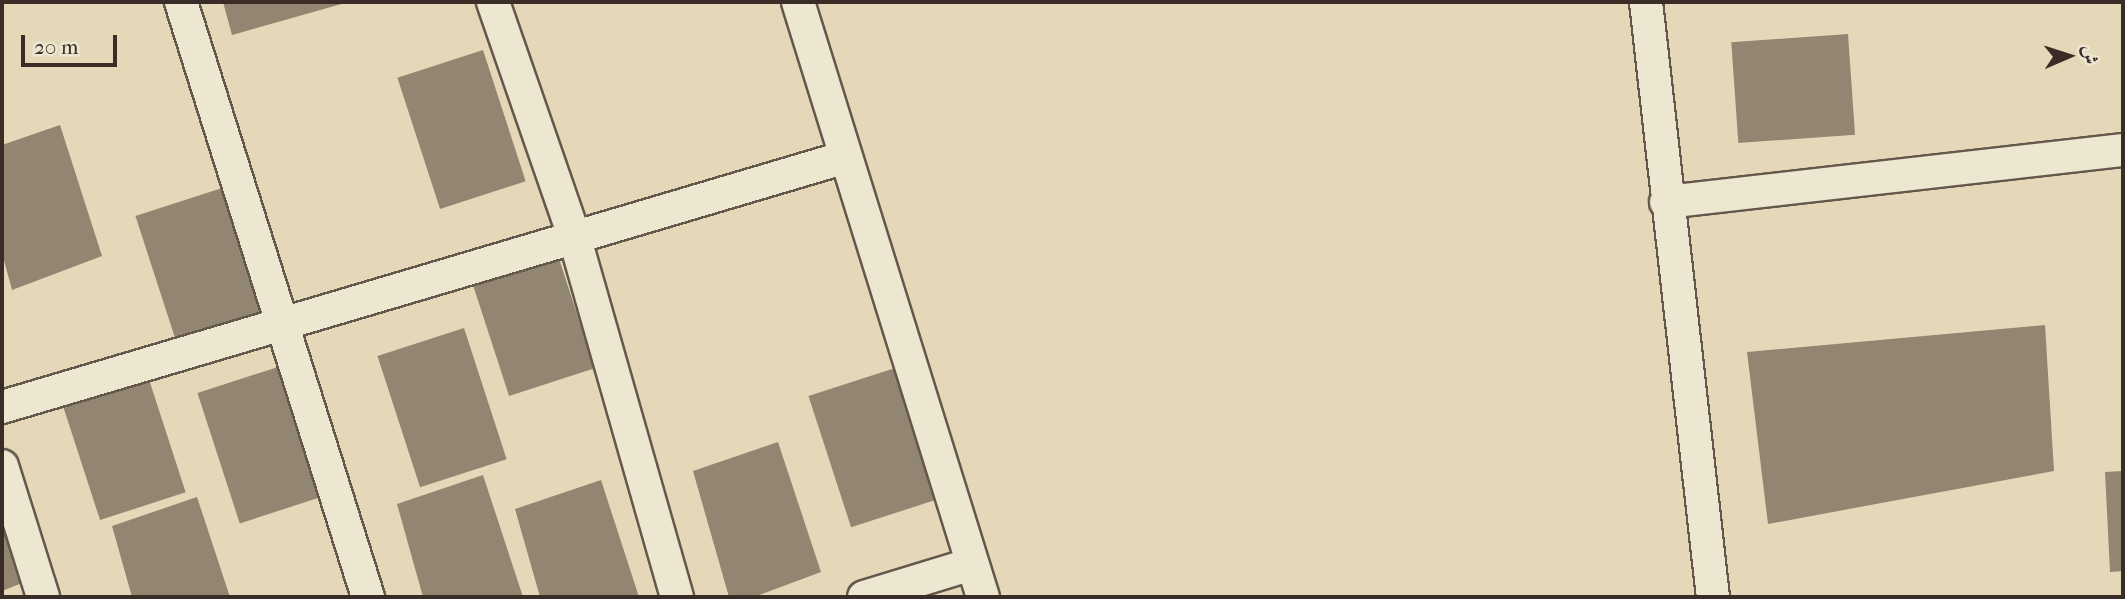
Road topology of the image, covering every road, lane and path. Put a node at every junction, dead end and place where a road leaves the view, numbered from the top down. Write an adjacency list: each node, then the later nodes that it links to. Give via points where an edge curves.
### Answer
1 (181, 2): 9 (street)
2 (492, 2): 8 (street)
3 (798, 2): 6 (street)
4 (1646, 2): 7 (street)
5 (2123, 150): 7 (street)
6 (846, 157): 8 (street); 12 (street)
7 (1666, 202): 18 (street)
8 (575, 239): 9 (street); 15 (street)
9 (281, 326): 10 (street); 14 (street)
10 (2, 407)
11 (2, 466): 13 (street)
12 (972, 564): 16 (street); 17 (street)
13 (43, 597)
14 (368, 597)
15 (677, 597)
16 (864, 597)
17 (983, 597)
18 (1713, 597)

